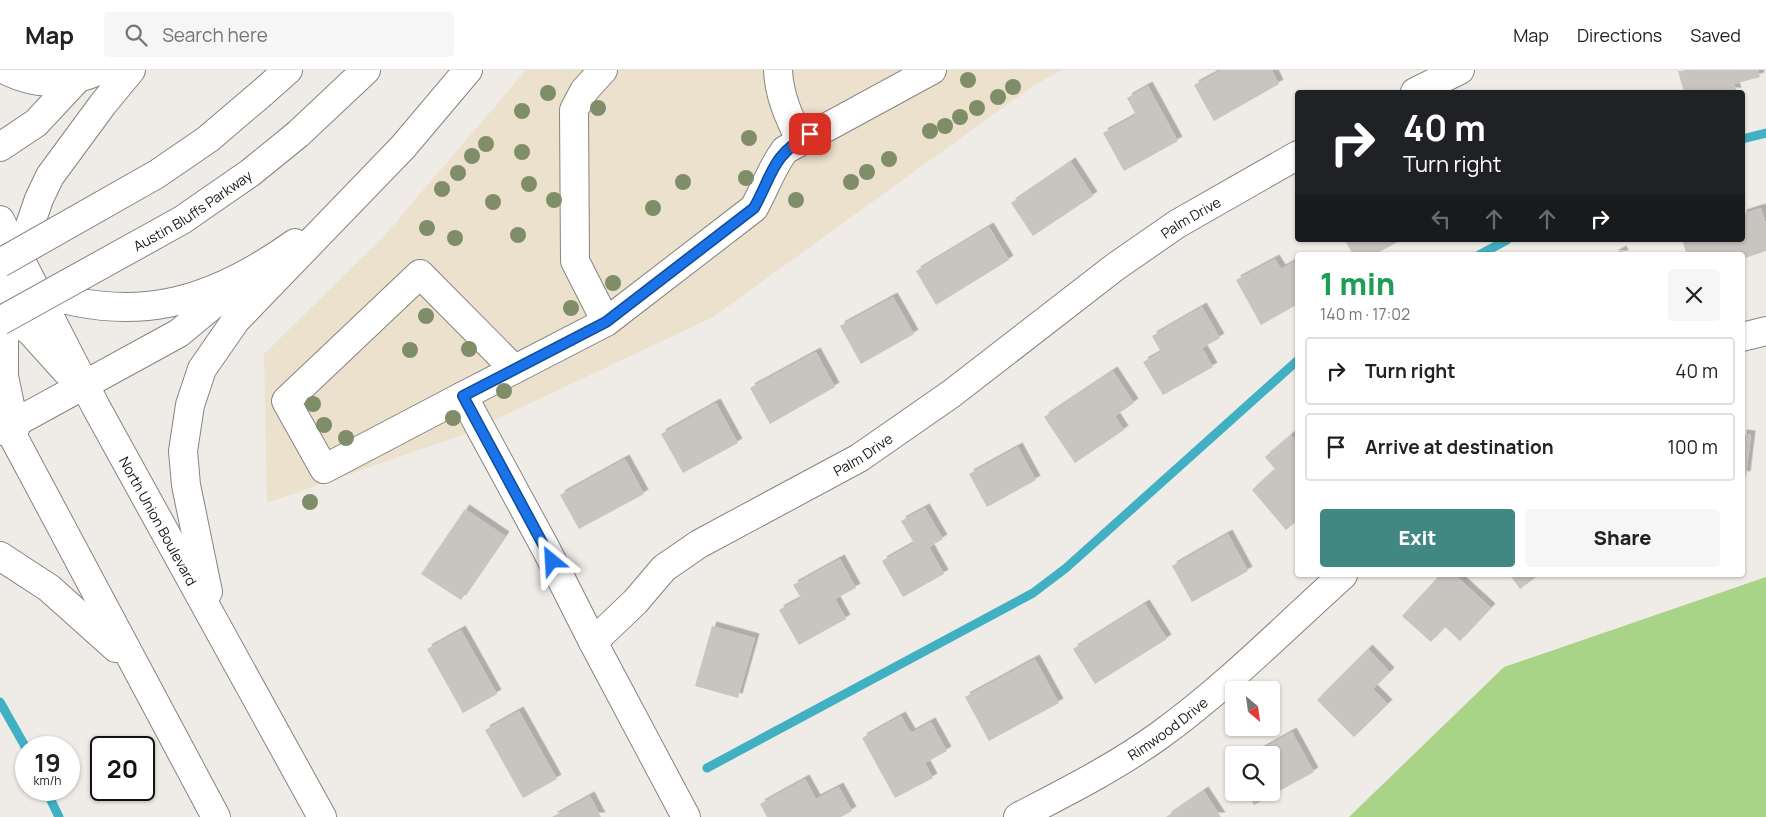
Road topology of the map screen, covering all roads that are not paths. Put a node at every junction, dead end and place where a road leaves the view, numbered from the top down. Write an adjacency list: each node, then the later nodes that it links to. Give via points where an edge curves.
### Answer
1 (5, 70): 10 (main road, via 25,80 48,83)
2 (131, 70): 18 (main road, via 50,176)
3 (288, 70): 18 (main road, bridge, via 208,139)
4 (366, 70): 19 (main road, Austin Bluffs Parkway, bridge, via 298,134 250,173 182,220)
5 (468, 70): 15 (main road, via 403,147)
6 (603, 70): 20 (main road, via 584,91 574,110 574,252 575,261)
7 (778, 70): 12 (main road, via 787,114)
8 (932, 70): 12 (main road)
9 (1460, 70): 11 (main road)
10 (89, 74): 13 (main road, via 36,123)
11 (1419, 90)
12 (800, 140): 20 (main road, via 785,150 774,164 754,208)
13 (0, 147)
14 (1295, 157): 30 (main road, Palm Drive, via 1177,224 1123,261 951,394 859,458 699,544 664,568 635,602)
15 (337, 213): 17 (main road); 29 (main road, via 236,320 202,369 190,405 183,451 186,485)
16 (0, 220): 18 (main road, North Union Boulevard)
17 (257, 268): 18 (main road, via 202,295 144,307 98,307); 24 (main road, via 179,333)
18 (14, 274): 19 (main road); 24 (main road, North Union Boulevard)
19 (1, 315): 24 (main road, via 30,332); 26 (main road)
20 (606, 322): 23 (main road)
21 (1766, 331): 22 (main road)
22 (1745, 336)
23 (514, 370): 25 (main road); 25 (main road, via 420,274 286,401 324,469)
24 (87, 393): 26 (main road); 29 (main road, North Union Boulevard)
25 (463, 396): 30 (main road)
26 (5, 424): 31 (main road)
27 (0, 556): 31 (main road, via 49,588)
28 (1341, 577): 35 (main road, Rimwood Drive, via 1208,698 1159,736 1074,788)
29 (213, 619): 33 (main road, North Union Boulevard)
30 (593, 642): 34 (main road)
31 (134, 663): 32 (main road)
32 (216, 817)
33 (322, 817)
34 (686, 817)
35 (1018, 817)

